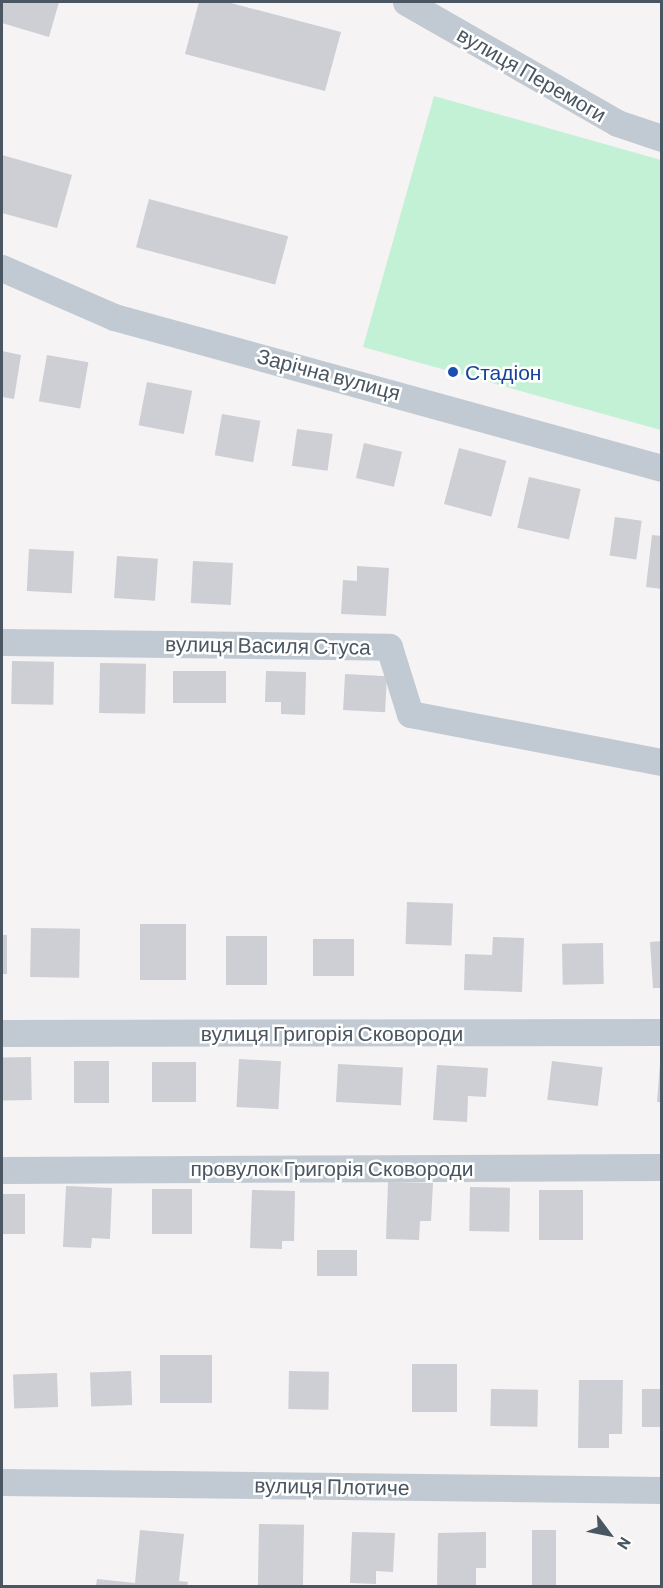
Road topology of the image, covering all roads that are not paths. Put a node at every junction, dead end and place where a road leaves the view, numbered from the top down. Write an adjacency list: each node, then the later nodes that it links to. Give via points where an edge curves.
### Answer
1 (406, 2): 2 (street, вулиця Перемоги, via 617,123)
2 (662, 138)
3 (2, 268): 4 (street, Зарічна вулиця, via 114,317)
4 (662, 468)
5 (2, 642): 6 (street, вулиця Василя Стуса, via 389,647 410,714)
6 (662, 762)
7 (662, 1032): 8 (street, вулиця Григорія Сковороди)
8 (2, 1033)
9 (662, 1167): 10 (street, провулок Григорія Сковороди)
10 (2, 1170)
11 (2, 1482): 12 (street, вулиця Плотиче)
12 (662, 1490)

